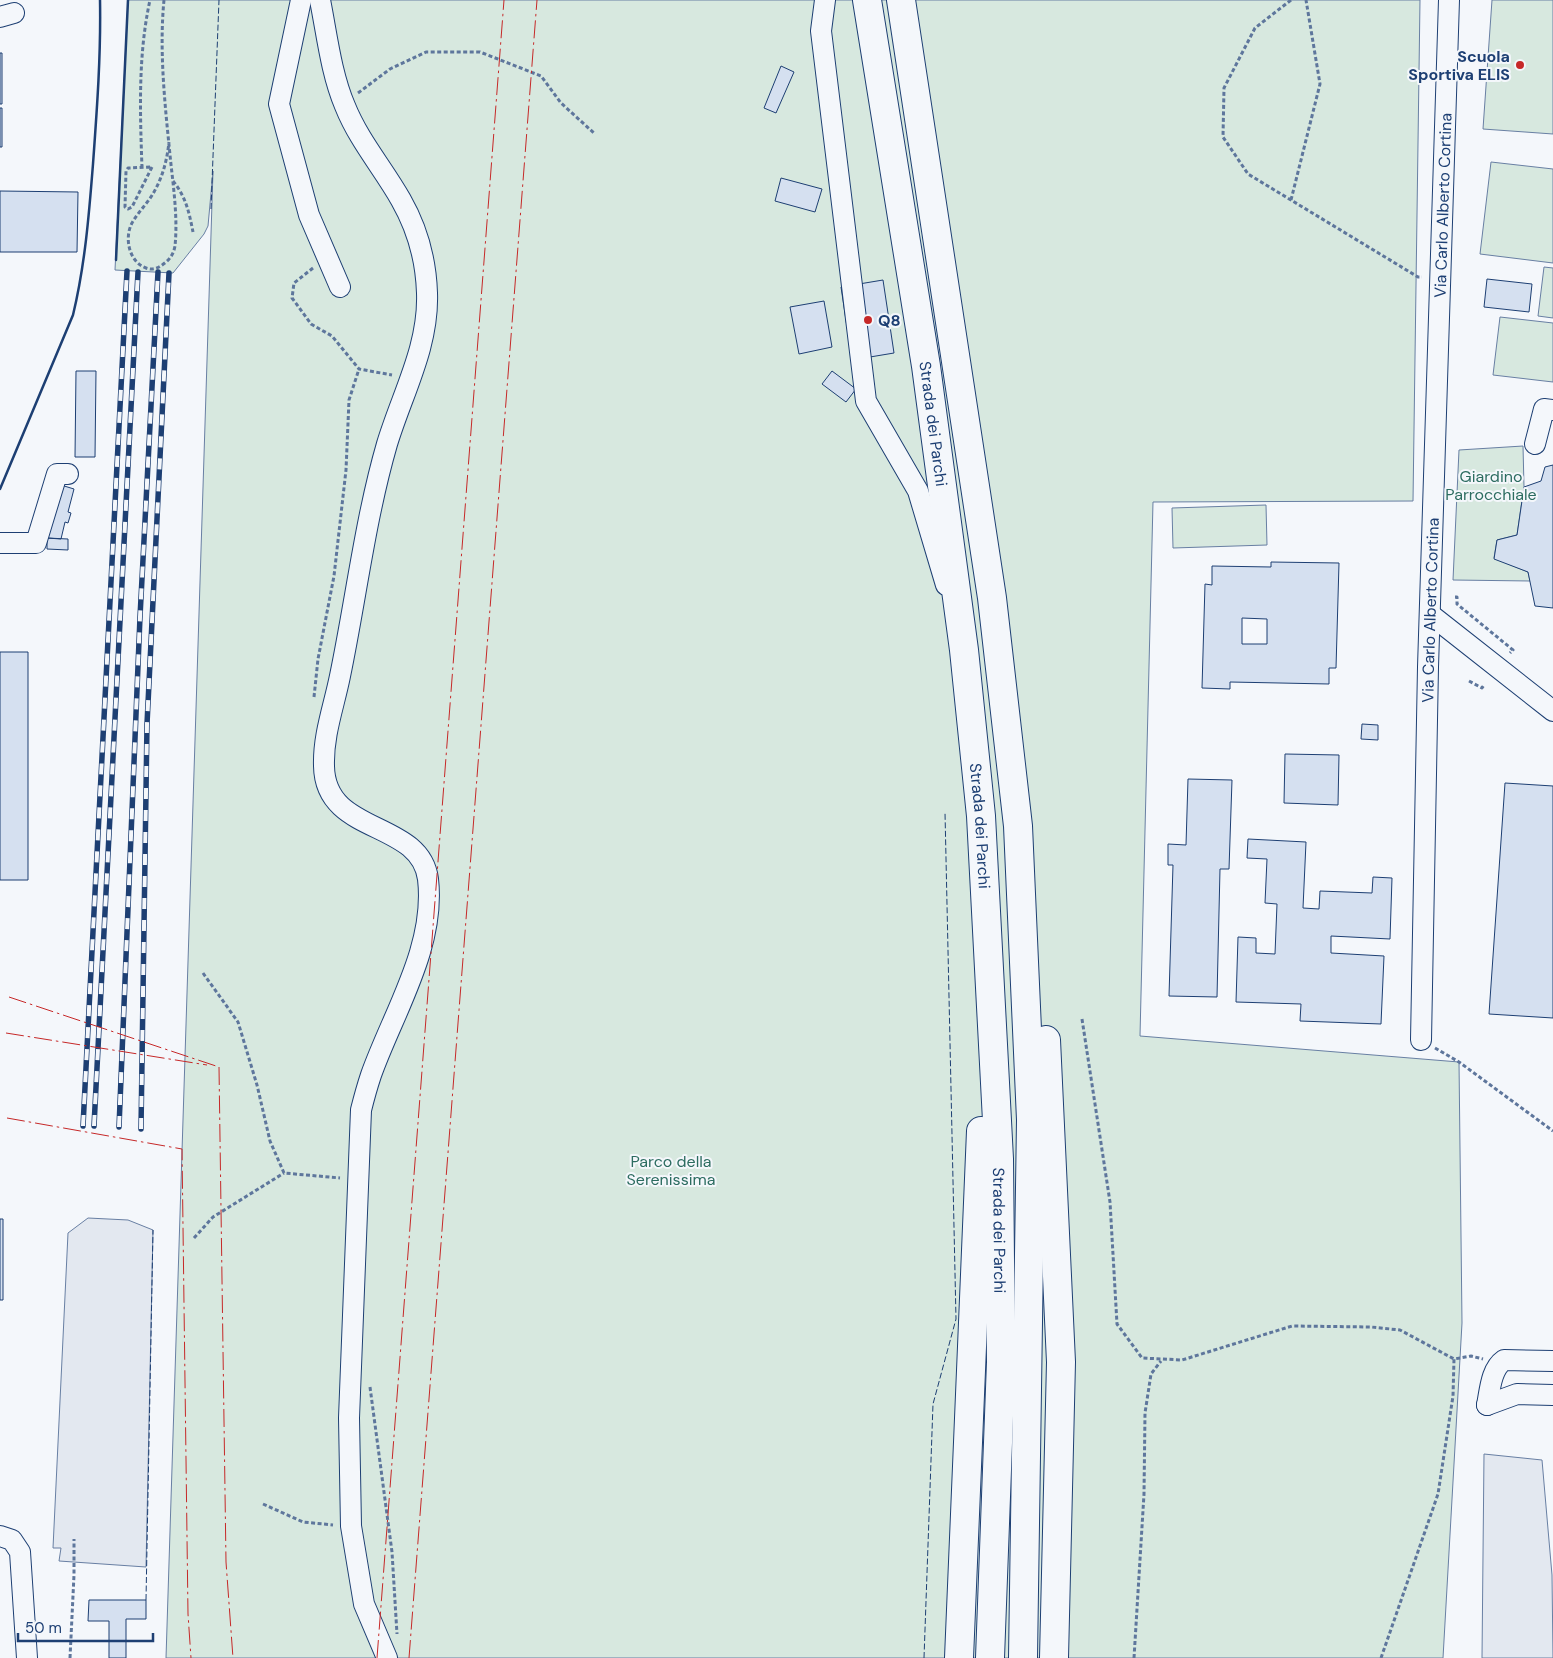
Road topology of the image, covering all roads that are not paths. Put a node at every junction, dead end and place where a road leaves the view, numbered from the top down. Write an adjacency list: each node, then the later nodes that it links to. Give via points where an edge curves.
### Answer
1 (302, 0): 7 (street, via 279,104 309,215)
2 (320, 0): 22 (street, via 344,104 361,140 401,200 416,232 427,292 426,318 412,378 387,444 369,518 323,769 329,789 342,809 398,838 417,852 428,875 429,905 422,943 371,1075 361,1110 349,1418 351,1526 364,1604)
3 (825, 0): 13 (street, via 821,31 866,400 918,491)
4 (867, 0): 13 (highway, Strada dei Parchi, via 926,366)
5 (901, 0): 15 (highway, Strada dei Parchi, via 992,598)
6 (1449, 0): 12 (street, Via Carlo Alberto Cortina)
7 (340, 287)
8 (1553, 410): 9 (street, via 1544,409)
9 (1535, 444)
10 (68, 474): 11 (street, via 57,474 36,543)
11 (0, 543)
12 (1431, 615): 14 (street); 17 (street, Via Carlo Alberto Cortina)
13 (964, 650): 16 (highway, Strada dei Parchi, via 981,816)
14 (1553, 712)
15 (1018, 826): 25 (highway, Strada dei Parchi, via 1031,1120); 26 (highway, via 1041,967 1052,1139 1061,1362)
16 (989, 974): 23 (highway); 24 (highway, Strada dei Parchi, via 999,1160 1001,1362)
17 (1421, 1040)
18 (1553, 1361): 19 (street, via 1508,1359 1500,1363 1493,1377 1487,1405 1517,1394)
19 (1553, 1395)
20 (8, 1540): 21 (street, via 21,1557)
21 (27, 1658)
22 (387, 1658)
23 (959, 1658)
24 (990, 1658)
25 (1023, 1658)
26 (1054, 1658)

